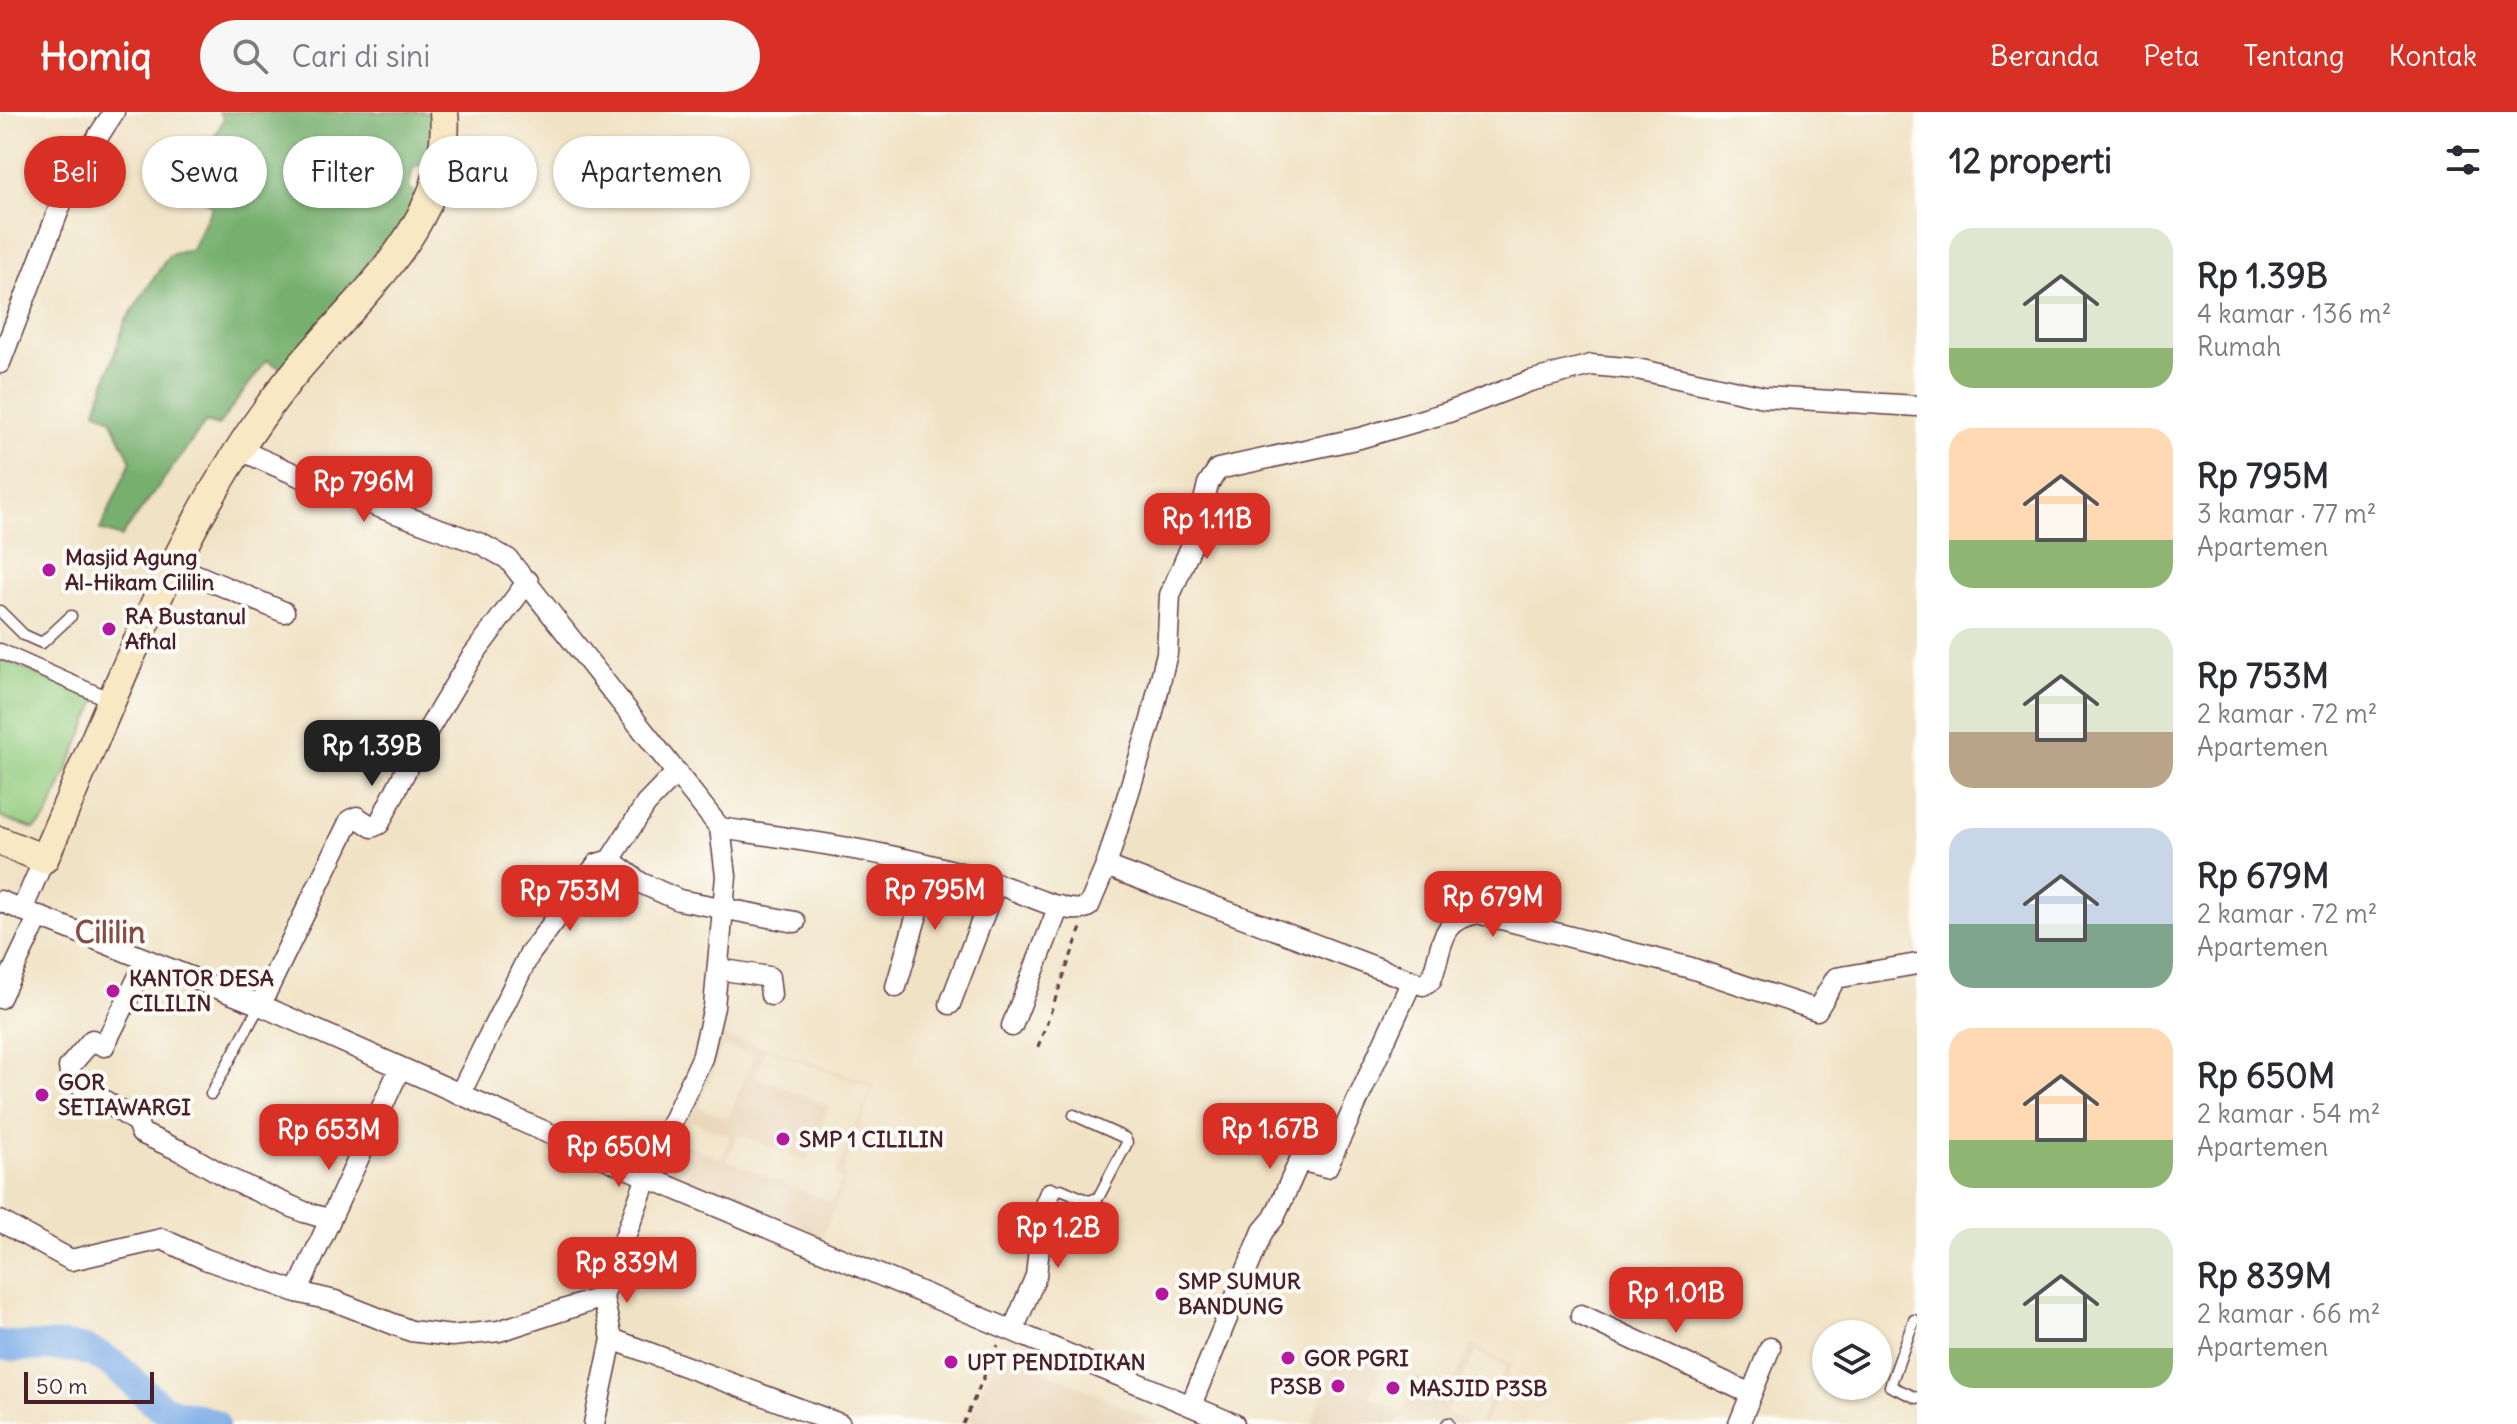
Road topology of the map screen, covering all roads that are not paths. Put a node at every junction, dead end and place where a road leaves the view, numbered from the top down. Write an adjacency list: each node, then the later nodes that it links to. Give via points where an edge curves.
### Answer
1 (114, 112): 3 (street, via 71,178)
2 (444, 112): 5 (main road, via 441,165 416,227 287,382)
3 (0, 363)
4 (1917, 406): 19 (street, via 1764,397 1637,369 1591,365 1360,438 1218,469 1208,484 1196,535 1170,595 1167,653)
5 (240, 450): 6 (main road); 7 (street, via 481,544 508,559)
6 (173, 565): 9 (street); 12 (main road)
7 (528, 581): 13 (street); 34 (street, via 471,658 379,824 350,820)
8 (0, 611): 10 (lane, via 24,635 42,643)
9 (284, 612)
10 (71, 616)
11 (0, 651): 12 (street)
12 (113, 701): 16 (main road)
13 (677, 772): 14 (street); 17 (street, via 646,804)
14 (720, 828): 18 (street, via 839,845); 23 (street)
15 (3, 845): 16 (main road)
16 (44, 859): 24 (street)
17 (610, 860): 23 (street, via 659,893); 38 (street, via 597,864 529,955)
18 (931, 866): 20 (street); 30 (street)
19 (1106, 866): 22 (street, via 1089,906); 29 (street)
20 (996, 883): 22 (street); 33 (street)
21 (0, 901): 24 (street)
22 (1059, 906): 35 (street)
23 (723, 911): 25 (street); 28 (street)
24 (30, 913): 26 (street); 32 (street)
25 (795, 922)
26 (147, 960): 34 (street); 42 (street, via 104,1046 92,1040 69,1067 71,1079 137,1122 141,1133 230,1179)
27 (1917, 964): 29 (street, via 1836,978 1817,1010 1691,968 1478,913 1448,925 1431,980)
28 (718, 969): 31 (street, via 769,977); 40 (street, via 702,1058)
29 (1411, 983): 53 (street, via 1327,1167 1300,1160 1263,1231)
30 (896, 987)
31 (771, 995)
32 (0, 998)
33 (950, 1004)
34 (260, 1005): 36 (street); 37 (lane)
35 (1012, 1026)
36 (400, 1068): 38 (street); 42 (street)
37 (211, 1094)
38 (460, 1094): 40 (street)
39 (1074, 1115): 41 (lane, via 1127,1143 1098,1198 1089,1201 1061,1189)
40 (647, 1177): 45 (street); 48 (street)
41 (1050, 1193): 48 (street, via 1034,1231 1039,1248 1036,1276)
42 (328, 1219): 44 (street)
43 (0, 1221): 44 (street, via 65,1259 162,1239)
44 (297, 1292): 45 (street, via 411,1331 452,1336 499,1331)
45 (603, 1297): 49 (street)
46 (1581, 1315): 51 (street)
47 (1914, 1320): 52 (lane, via 1890,1386)
48 (1010, 1328): 53 (street)
49 (612, 1339): 55 (street); 56 (street)
50 (1770, 1348): 51 (street)
51 (1751, 1394): 57 (street)
52 (1917, 1398)
53 (1191, 1405): 54 (street)
54 (1223, 1422)
55 (594, 1424)
56 (840, 1424)
57 (1739, 1424)

